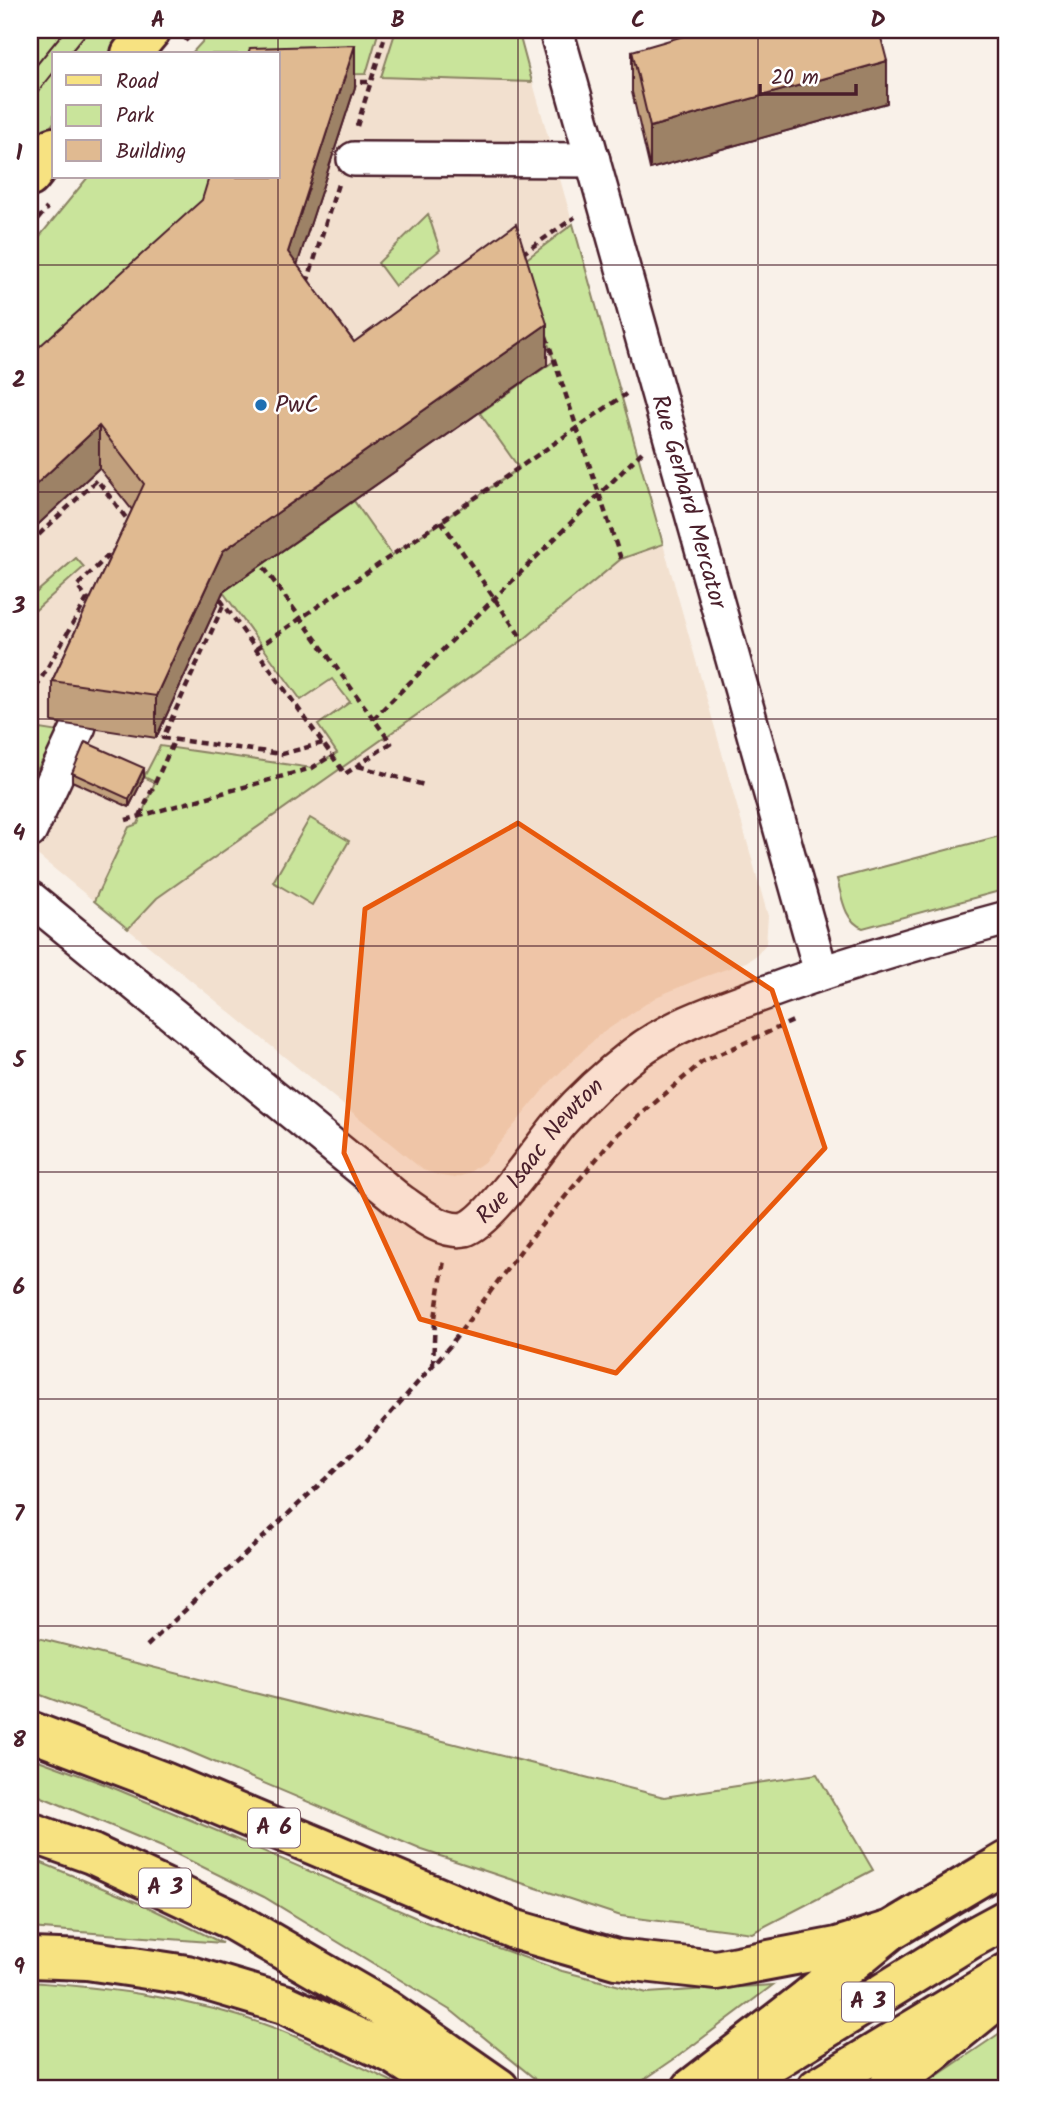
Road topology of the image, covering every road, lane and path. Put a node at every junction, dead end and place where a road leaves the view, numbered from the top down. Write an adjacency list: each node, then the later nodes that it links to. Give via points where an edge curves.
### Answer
1 (151, 30): 4 (main road)
2 (387, 30): 6 (path)
3 (556, 30): 9 (street, Rue Gerhard Mercator)
4 (133, 52)
5 (344, 82): 6 (path)
6 (370, 82): 8 (path)
7 (52, 150): 10 (main road)
8 (350, 156): 9 (street); 13 (path)
9 (593, 160): 44 (street, Rue Gerhard Mercator)
10 (30, 177)
11 (577, 215): 12 (path, via 519,256)
12 (521, 262)
13 (304, 292)
14 (542, 324): 16 (path)
15 (626, 393): 16 (path)
16 (577, 428): 18 (path); 21 (path)
17 (643, 451): 18 (path)
18 (599, 495): 25 (path); 27 (path)
19 (124, 500): 20 (path)
20 (117, 505): 22 (path); 23 (path, via 97,480)
21 (441, 521): 27 (path); 28 (path)
22 (136, 530)
23 (30, 543)
24 (116, 549): 31 (path, via 77,586 87,599)
25 (621, 559)
26 (262, 565): 28 (path)
27 (494, 598): 29 (path); 32 (path)
28 (300, 618): 30 (path); 32 (path)
29 (523, 640)
30 (256, 649): 34 (path, via 222,602 163,738); 35 (path)
31 (30, 698)
32 (373, 719): 37 (path, via 391,743)
33 (79, 726): 41 (street)
34 (175, 739): 35 (path, via 282,754); 39 (path)
35 (323, 743): 36 (path)
36 (332, 755): 37 (path, via 345,774); 39 (path, via 312,768)
37 (357, 766): 38 (path)
38 (424, 785)
39 (140, 816): 40 (path)
40 (126, 820)
41 (30, 831)
42 (30, 898): 46 (street, Rue Isaac Newton, via 398,1199)
43 (1007, 918): 44 (street, Rue Isaac Newton)
44 (821, 972): 46 (street, Rue Isaac Newton, via 707,1014 635,1053 561,1122 472,1226)
45 (803, 1016): 47 (path, via 702,1062 614,1138 524,1245)
46 (451, 1229): 47 (path, via 438,1287)
47 (433, 1365): 48 (path, via 367,1440)
48 (146, 1646)
49 (30, 1731): 53 (main road, A 6, via 164,1782 516,1930 616,1959 716,1970 837,1947)
50 (30, 1832): 57 (main road, A 3, via 92,1854 230,1919 387,2010)
51 (1007, 1861): 53 (main road, A 3)
52 (1007, 1919): 60 (main road, A 3)
53 (891, 1930): 59 (main road, A 3)
54 (30, 1958): 58 (main road, via 187,1975 284,2004 393,2054)
55 (1007, 1973): 61 (main road, A 3)
56 (1007, 1992): 62 (main road)
57 (491, 2082)
58 (446, 2088)
59 (692, 2088)
60 (730, 2088)
61 (817, 2088)
62 (888, 2088)

